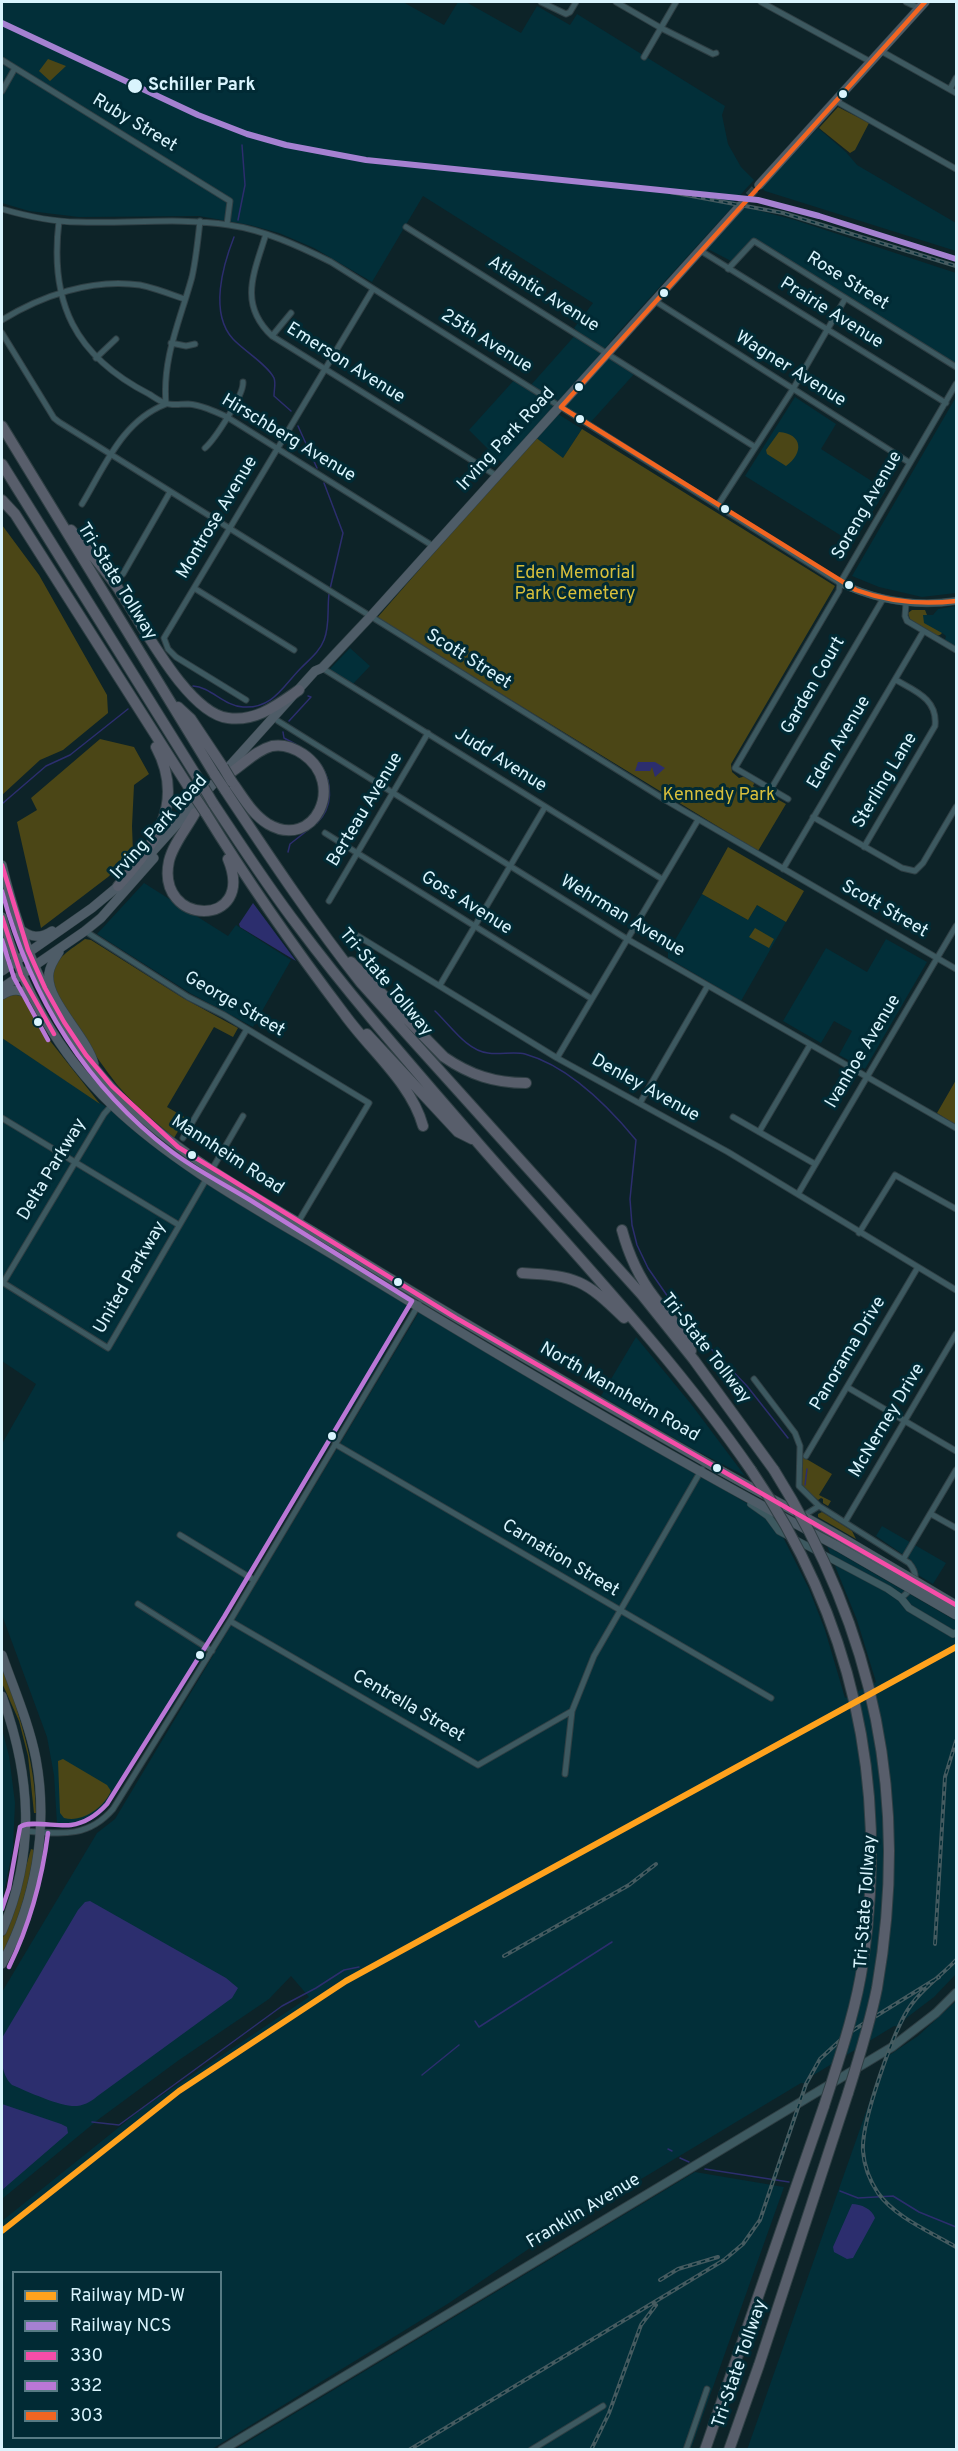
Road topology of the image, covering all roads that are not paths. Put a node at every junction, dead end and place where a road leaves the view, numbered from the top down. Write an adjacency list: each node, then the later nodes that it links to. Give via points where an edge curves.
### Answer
1 (541, 2): 2 (street, via 566,14)
2 (576, 2)
3 (616, 2): 8 (street)
4 (676, 2): 8 (street)
5 (761, 2): 13 (street)
6 (906, 2): 7 (street)
7 (922, 5): 9 (main road)
8 (661, 28): 10 (street); 11 (street)
9 (881, 51): 13 (main road); 16 (street)
10 (716, 53)
11 (644, 57)
12 (2, 60): 14 (street, Ruby Street)
13 (871, 62): 19 (main road)
14 (15, 68): 17 (street); 26 (street, Ruby Street, via 230,201)
15 (957, 78): 16 (street)
16 (950, 89): 18 (street)
17 (2, 91)
18 (957, 93)
19 (836, 100): 20 (street); 21 (main road)
20 (957, 169)
21 (759, 185)
22 (740, 206): 29 (main road, Irving Park Road)
23 (2, 209): 24 (street, 25th Avenue)
24 (59, 221): 25 (street, 25th Avenue); 32 (street, Hirschberg Avenue, via 56,251)
25 (200, 221): 26 (street, 25th Avenue); 33 (street, via 195,262)
26 (227, 224): 28 (street, 25th Avenue)
27 (406, 227): 44 (street, Atlantic Avenue)
28 (266, 234): 31 (street, 25th Avenue, via 304,248); 40 (street, Emerson Avenue, via 251,295 255,316)
29 (701, 251): 30 (street, Prairie Avenue); 35 (main road, Irving Park Road)
30 (728, 269): 34 (street, Rose Street, via 754,241); 38 (street, Prairie Avenue)
31 (373, 289): 47 (street, Montrose Avenue); 53 (street, 25th Avenue)
32 (61, 294): 33 (street, via 116,283 147,287); 37 (street, via 30,304); 45 (street, Hirschberg Avenue, via 75,328)
33 (184, 299): 42 (street)
34 (845, 299): 38 (street); 46 (street, Rose Street)
35 (655, 301): 44 (main road, Irving Park Road); 50 (street, Wagner Avenue)
36 (291, 313): 40 (street)
37 (2, 320)
38 (827, 329): 50 (street); 51 (street, Prairie Avenue)
39 (2, 333): 59 (street, Scott Street, via 54,418)
40 (272, 336): 47 (street, Emerson Avenue)
41 (116, 339): 45 (street)
42 (171, 343): 43 (street); 52 (street, via 165,379)
43 (195, 344)
44 (608, 353): 53 (main road, Irving Park Road); 56 (street, Atlantic Avenue)
45 (96, 358): 52 (street, Hirschberg Avenue, via 122,380)
46 (957, 367)
47 (325, 368): 58 (street, Montrose Avenue); 62 (street, Emerson Avenue)
48 (243, 382): 54 (street, via 242,391)
49 (957, 384): 51 (street, Soreng Avenue)
50 (792, 389): 56 (street); 60 (street, Wagner Avenue)
51 (946, 403): 60 (street, Soreng Avenue)
52 (166, 404): 54 (street, Hirschberg Avenue, via 189,404); 59 (street, via 135,422)
53 (561, 407): 62 (main road, Irving Park Road); 68 (street, 25th Avenue)
54 (226, 417): 57 (street); 58 (street, Hirschberg Avenue)
55 (2, 426): 65 (highway, Tri-State Tollway)
56 (755, 447): 68 (street)
57 (205, 448)
58 (277, 449): 69 (street, Montrose Avenue); 70 (street, Hirschberg Avenue)
59 (111, 454): 63 (street, Scott Street); 67 (street)
60 (910, 463): 72 (street, Soreng Avenue)
61 (2, 464): 147 (highway, Tri-State Tollway, bridge, via 265,881 327,964)
62 (497, 476): 70 (main road, Irving Park Road)
63 (170, 492): 69 (street, Scott Street); 71 (street)
64 (2, 495): 66 (highway)
65 (47, 502): 84 (highway, via 116,585 175,675 210,711 228,718 251,717); 88 (highway, Tri-State Tollway, via 169,699)
66 (5, 504): 79 (highway)
67 (82, 504)
68 (718, 505): 72 (street, 25th Avenue)
69 (230, 529): 73 (street, Montrose Avenue); 77 (street, Scott Street)
70 (432, 546): 77 (main road, Irving Park Road)
71 (123, 574)
72 (840, 582): 74 (street, 25th Avenue); 89 (street, Soreng Avenue, via 839,591 735,768)
73 (194, 588): 80 (street); 85 (street, Montrose Avenue, via 164,638 168,649)
74 (883, 599): 76 (street, 25th Avenue); 89 (street, Garden Court)
75 (957, 601): 76 (street, 25th Avenue)
76 (906, 603): 78 (street, via 907,621)
77 (370, 617): 82 (main road, Irving Park Road); 96 (street, Scott Street)
78 (923, 632): 81 (street); 83 (street, Eden Avenue)
79 (98, 645): 94 (highway, bridge); 104 (highway, via 160,754 168,787 160,830)
80 (294, 650)
81 (957, 650)
82 (322, 668): 84 (main road, Irving Park Road); 86 (main road, Irving Park Road); 87 (street, Judd Avenue)
83 (896, 680): 95 (street, Eden Avenue); 98 (street, Sterling Lane, via 928,700 934,708 935,726)
84 (299, 690): 104 (main road, Irving Park Road)
85 (246, 700)
86 (278, 721): 88 (main road, Irving Park Road); 90 (street, Wehrman Avenue)
87 (428, 733): 90 (street, Berteau Avenue); 92 (street, Judd Avenue)
88 (226, 777): 88 (highway, via 265,749 286,746 303,754 316,767 324,782 325,796 309,823 296,829 280,828 257,816); 94 (main road, Irving Park Road); 111 (highway, Tri-State Tollway, via 274,866)
89 (771, 789): 91 (street)
90 (393, 793): 99 (street, Berteau Avenue); 101 (street, Wehrman Avenue)
91 (788, 799)
92 (545, 807): 101 (street); 103 (street, Judd Avenue)
93 (957, 807): 98 (street, via 915,871 905,870)
94 (201, 813): 94 (highway, via 227,858 235,885 224,905 204,912 180,903 168,880 170,857); 112 (main road, Irving Park Road); 126 (highway)
95 (813, 817): 98 (street); 102 (street, Eden Avenue)
96 (698, 820): 102 (street, Scott Street); 103 (street)
97 (325, 833): 99 (street, Goss Avenue)
98 (864, 847)
99 (357, 853): 106 (street, Berteau Avenue); 109 (street, Goss Avenue)
100 (2, 865): 110 (main road, Mannheim Road)
101 (510, 866): 109 (street); 114 (street, Wehrman Avenue)
102 (783, 869): 118 (street, Scott Street)
103 (662, 879): 114 (street)
104 (118, 886): 105 (main road, Irving Park Road)
105 (105, 898): 110 (main road, via 41,936 30,936); 117 (main road, Irving Park Road)
106 (329, 901)
107 (2, 917): 120 (main road, Mannheim Road)
108 (957, 926): 118 (street, Ivanhoe Avenue)
109 (474, 927): 125 (street); 131 (street, Goss Avenue)
110 (19, 928): 117 (main road, Mannheim Road)
111 (318, 929): 137 (highway, via 444,1057 486,1079); 164 (highway, Tri-State Tollway, via 361,983 642,1295)
112 (85, 932): 116 (main road, Irving Park Road); 132 (street, George Street)
113 (358, 936): 125 (street, Denley Avenue)
114 (627, 939): 127 (street, Wehrman Avenue); 131 (street)
115 (2, 942): 119 (main road)
116 (61, 949): 121 (main road, Irving Park Road); 135 (main road, via 49,969 49,984 91,1052)
117 (29, 952): 120 (main road, Irving Park Road); 121 (main road, Mannheim Road)
118 (937, 958): 122 (street, Scott Street); 136 (street, Ivanhoe Avenue)
119 (2, 961)
120 (16, 961): 123 (main road, Irving Park Road); 124 (main road, Mannheim Road)
121 (34, 966): 124 (main road, Irving Park Road); 135 (main road, Mannheim Road, via 57,1014)
122 (957, 969)
123 (2, 971)
124 (21, 975): 128 (main road, Irving Park Road); 130 (main road, Mannheim Road)
125 (440, 985): 134 (street, Denley Avenue)
126 (325, 987): 143 (highway, via 402,1085); 147 (highway, via 458,1132)
127 (707, 987): 133 (street, Wehrman Avenue); 138 (street)
128 (2, 988)
129 (2, 995): 130 (main road, via 13,990)
130 (32, 998): 139 (main road, Mannheim Road, via 69,1056)
131 (592, 999): 134 (street)
132 (247, 1029): 146 (street); 154 (street, George Street, via 369,1103)
133 (810, 1045): 136 (street, Wehrman Avenue); 145 (street)
134 (557, 1058): 138 (street, Denley Avenue)
135 (95, 1069): 150 (main road, Mannheim Road, via 148,1123)
136 (867, 1078): 144 (street, Wehrman Avenue); 149 (street, Ivanhoe Avenue)
137 (526, 1083)
138 (640, 1102): 151 (street, Denley Avenue)
139 (112, 1105): 148 (street, Delta Parkway); 150 (main road, Mannheim Road, via 170,1153)
140 (243, 1116): 150 (street, United Parkway)
141 (733, 1117): 145 (street)
142 (2, 1118): 148 (street)
143 (423, 1126)
144 (957, 1128)
145 (759, 1132): 149 (street)
146 (183, 1138)
147 (478, 1143): 163 (highway, Tri-State Tollway)
148 (74, 1163): 153 (street); 159 (street, Delta Parkway)
149 (815, 1164): 151 (street, Ivanhoe Avenue)
150 (210, 1173): 153 (street, United Parkway); 154 (main road, Mannheim Road)
151 (798, 1194): 156 (street, Denley Avenue)
152 (957, 1209): 156 (street, via 895,1175)
153 (179, 1225): 159 (street, United Parkway, via 108,1348)
154 (296, 1226): 161 (main road, Mannheim Road)
155 (622, 1230): 164 (highway, via 636,1271 687,1338)
156 (859, 1233): 157 (street, Denley Avenue)
157 (918, 1267): 160 (street, Denley Avenue); 166 (street, Panorama Drive)
158 (522, 1273): 163 (highway, via 579,1280)
159 (2, 1282)
160 (957, 1290)
161 (420, 1302): 168 (street); 171 (main road, North Mannheim Road)
162 (957, 1334): 167 (street, McNerney Drive)
163 (648, 1335): 208 (highway, Tri-State Tollway, bridge, via 716,1418 786,1522 828,1614 856,1705 869,1791 872,1855 863,1964 843,2047)
164 (694, 1360): 209 (highway, Tri-State Tollway, bridge, via 774,1470 824,1559 867,1676 887,1786 890,1836 885,1928 874,1998 848,2093)
165 (754, 1378): 174 (street, Panorama Drive, via 795,1433 800,1446 799,1486)
166 (847, 1387): 167 (street); 170 (street, Panorama Drive)
167 (906, 1420): 169 (street); 178 (street, McNerney Drive)
168 (335, 1444): 184 (street); 188 (street, Carnation Street)
169 (957, 1451)
170 (806, 1456)
171 (703, 1467): 173 (main road, North Mannheim Road); 177 (main road, North Mannheim Road); 188 (street)
172 (957, 1470): 176 (street)
173 (723, 1483): 175 (main road, North Mannheim Road); 180 (street, via 768,1516)
174 (819, 1506): 177 (street); 178 (street)
175 (777, 1512): 180 (street, via 774,1521); 182 (main road, North Mannheim Road)
176 (931, 1514): 179 (street); 183 (street)
177 (803, 1515): 182 (main road, North Mannheim Road)
178 (845, 1522): 183 (street)
179 (957, 1528)
180 (779, 1531): 185 (street)
181 (180, 1535): 184 (street)
182 (841, 1542): 187 (main road, North Mannheim Road, bridge); 189 (main road, North Mannheim Road, bridge)
183 (904, 1558): 185 (street, via 915,1570 916,1578)
184 (254, 1580): 190 (street)
185 (901, 1598): 191 (street, via 909,1608)
186 (138, 1604): 192 (street)
187 (957, 1605)
188 (620, 1612): 195 (street, Carnation Street); 196 (street, via 594,1656)
189 (957, 1615)
190 (230, 1621): 192 (street); 196 (street, Centrella Street, via 478,1765)
191 (955, 1633)
192 (212, 1650): 199 (street, via 106,1817 84,1831)
193 (2, 1654): 199 (main road, via 33,1745)
194 (2, 1696): 198 (main road, via 20,1753)
195 (771, 1698)
196 (572, 1711): 197 (street)
197 (565, 1774)
198 (26, 1831): 199 (street); 200 (main road, via 16,1890)
199 (40, 1832): 201 (main road, via 28,1903)
200 (2, 1931)
201 (2, 1964)
202 (957, 1993): 205 (main road, Franklin Avenue, via 892,2047)
203 (707, 2389): 207 (street)
204 (603, 2406): 206 (street)
205 (222, 2450)
206 (531, 2450)
207 (686, 2450)
208 (705, 2450)
209 (729, 2450)

